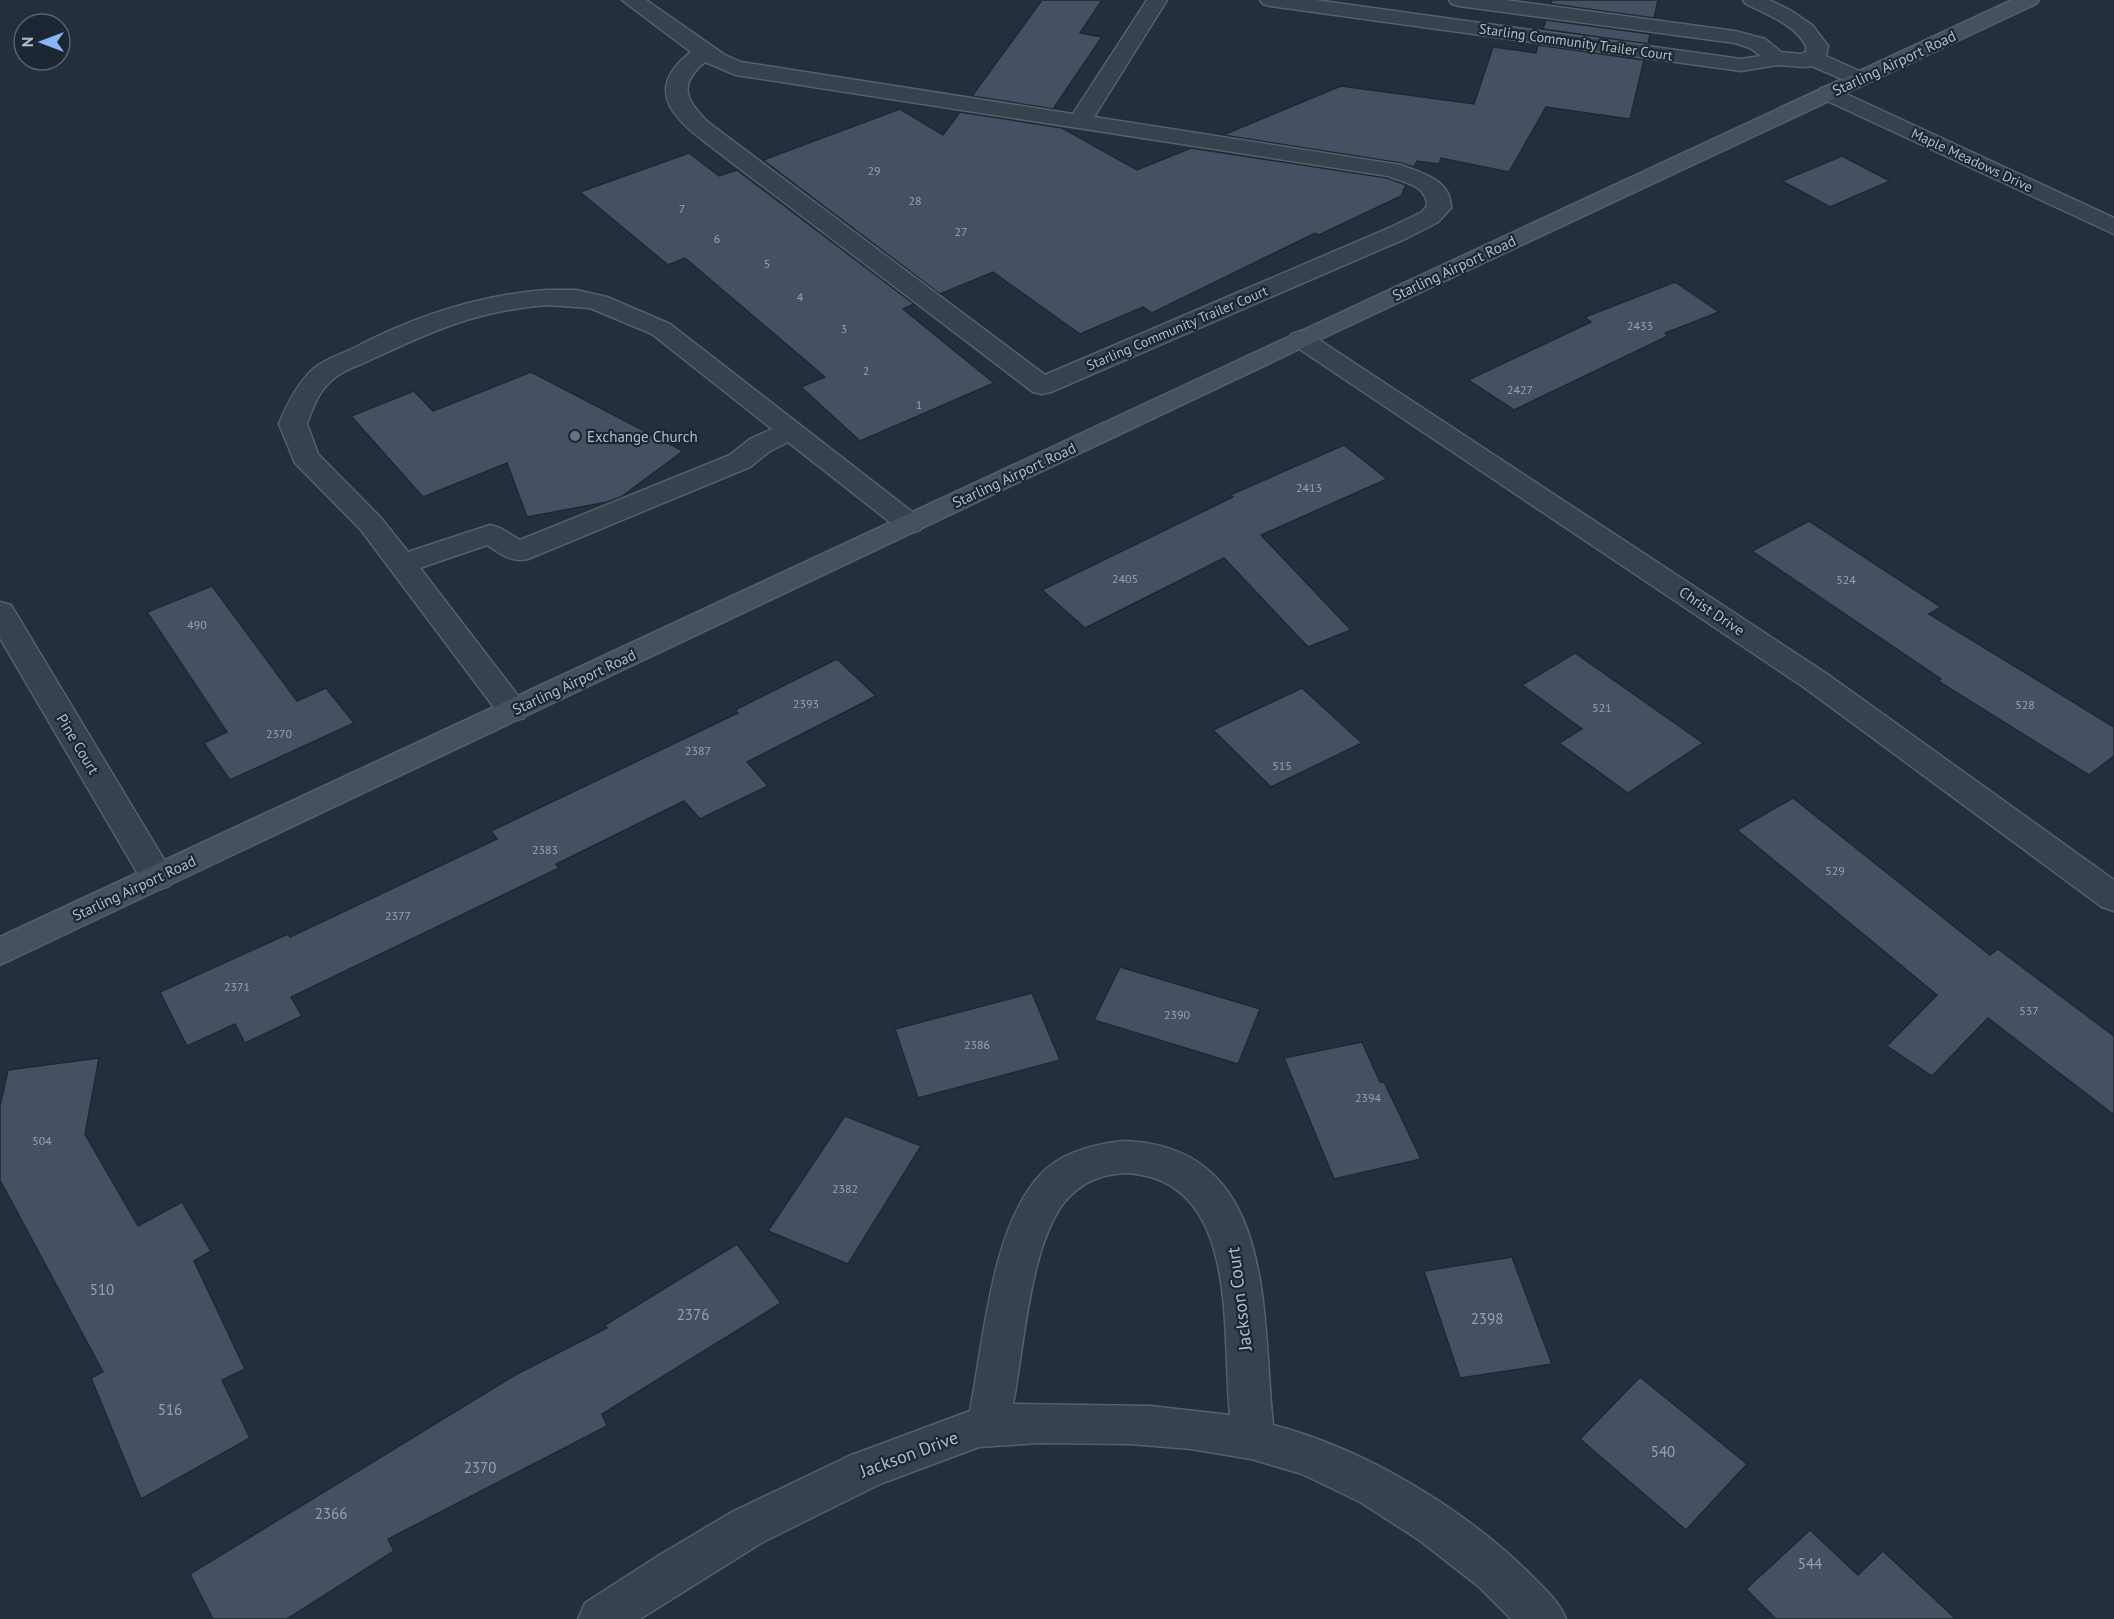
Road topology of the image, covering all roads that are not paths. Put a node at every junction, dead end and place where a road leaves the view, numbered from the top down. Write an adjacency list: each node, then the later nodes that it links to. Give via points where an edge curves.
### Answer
1 (632, 0): 7 (street, Starling Community Trailer Court)
2 (1158, 0): 12 (street)
3 (1270, 0): 8 (street, Starling Community Trailer Court, via 1728,63 1754,64)
4 (1459, 0): 8 (street, Starling Community Trailer Court, via 1735,37 1760,44)
5 (1753, 0): 9 (street, via 1814,37 1818,50)
6 (2029, 0): 10 (street, Starling Airport Road)
7 (704, 52): 12 (street, Starling Community Trailer Court, via 749,71); 12 (street, Starling Community Trailer Court, via 682,70 674,89 678,101 696,122 1042,386 1398,233 1430,217 1438,208 1439,196 1430,185 1393,170)
8 (1774, 58): 9 (street, Starling Community Trailer Court)
9 (1812, 58): 10 (street, Starling Community Trailer Court)
10 (1858, 79): 11 (street, Starling Airport Road)
11 (1829, 93): 13 (street, Maple Meadows Drive); 14 (street, Starling Airport Road)
12 (1080, 121)
13 (2114, 227)
14 (1301, 339): 16 (street, Starling Airport Road); 21 (street, Christ Drive, via 1816,681)
15 (793, 430): 16 (street); 17 (street, via 760,445 740,461 518,552 490,534); 17 (street, via 661,329 621,309 578,298 525,298 480,306 426,324 324,373 302,399 293,424 305,457 371,524)
16 (910, 524): 19 (street, Starling Airport Road)
17 (401, 564): 19 (street)
18 (0, 612): 20 (street, Pine Court)
19 (513, 710): 20 (street, Starling Airport Road)
20 (157, 877): 22 (street, Starling Airport Road)
21 (2114, 898)
22 (0, 952)
23 (988, 1426): 24 (street, Jackson Drive, via 1115,1424); 24 (street, Jackson Court, via 1009,1296 1045,1196 1062,1178 1085,1165 1131,1157 1172,1166 1191,1176 1207,1191 1222,1215 1233,1242 1243,1303); 25 (street, Jackson Drive, via 851,1474 777,1510 704,1551)
24 (1253, 1439): 26 (street, Jackson Drive, via 1360,1480 1411,1509 1487,1564)
25 (601, 1619)
26 (1543, 1619)

